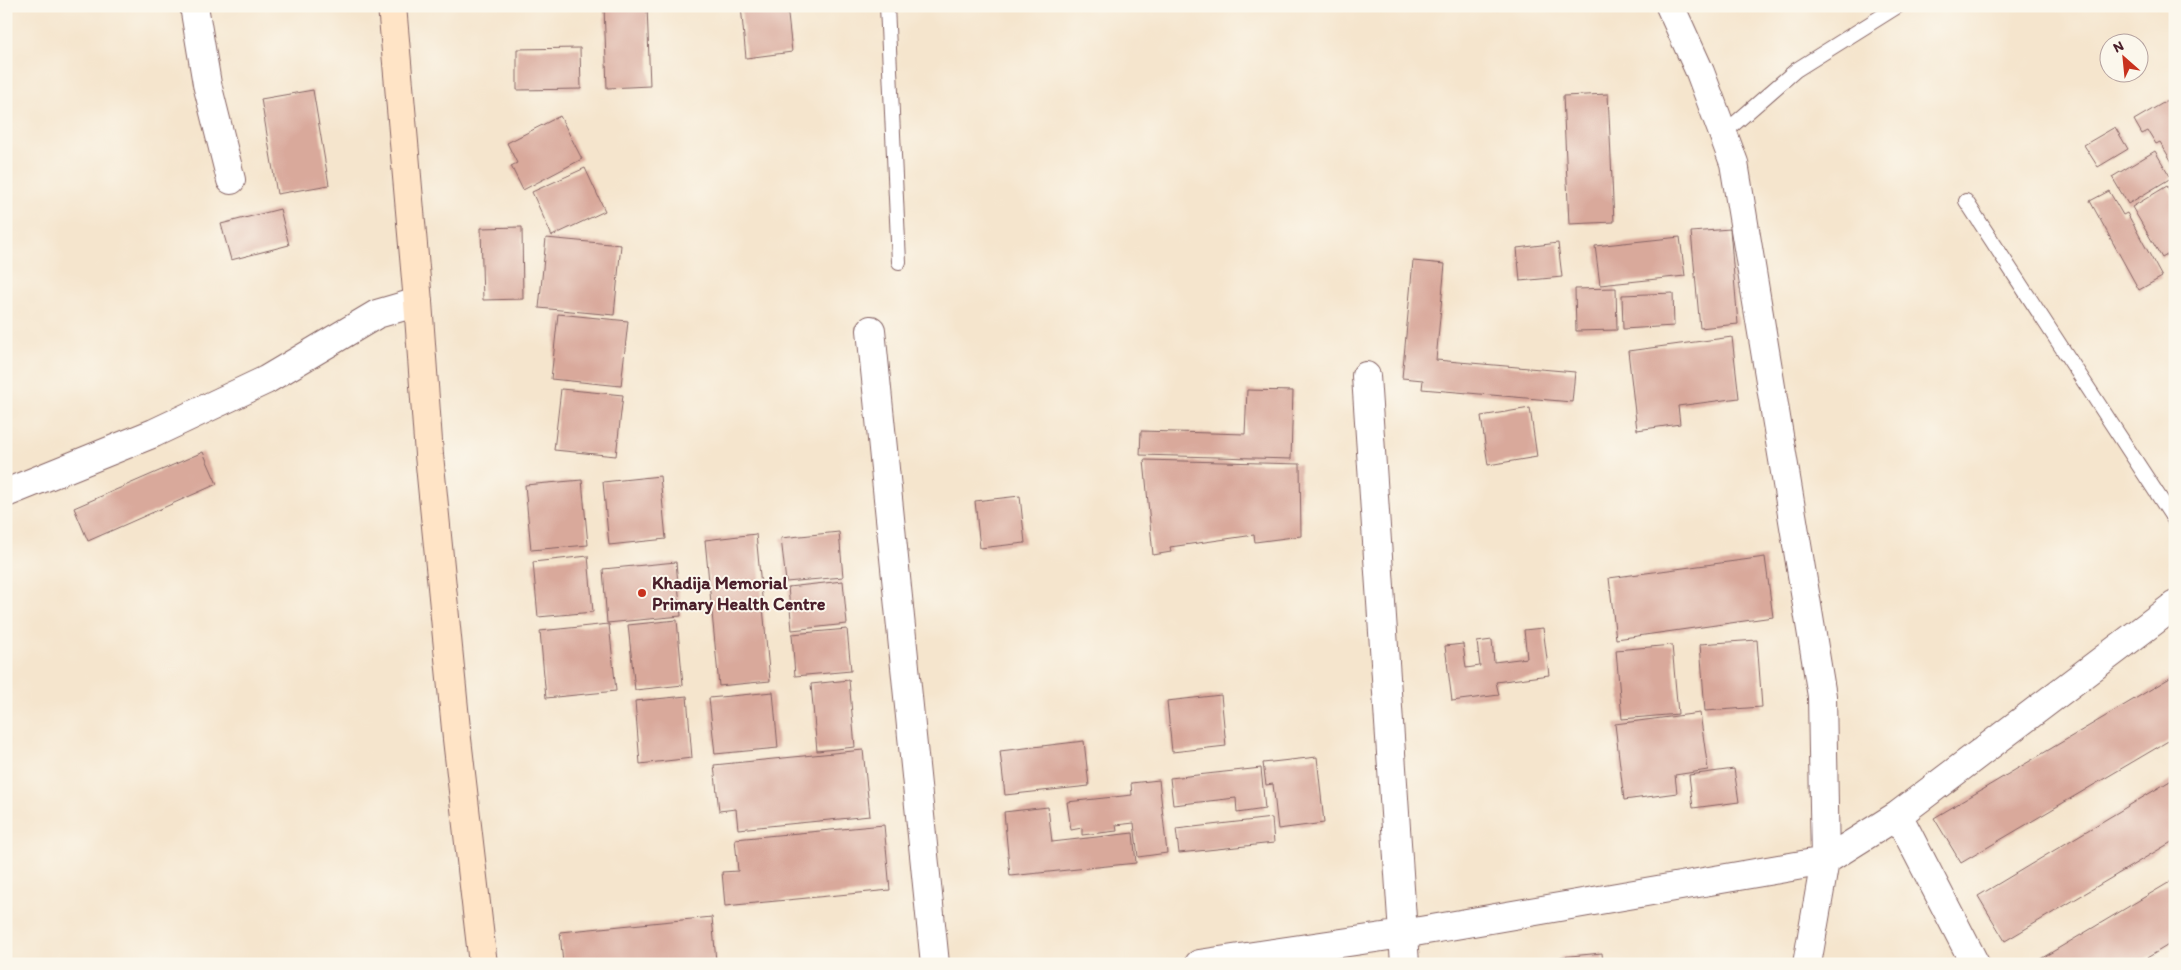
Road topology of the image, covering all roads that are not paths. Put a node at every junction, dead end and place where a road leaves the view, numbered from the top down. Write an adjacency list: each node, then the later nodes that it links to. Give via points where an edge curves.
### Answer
1 (194, 6): 7 (street, via 207,84)
2 (392, 6): 10 (main road)
3 (887, 6): 9 (lane)
4 (1670, 6): 6 (street)
5 (1898, 6): 6 (lane, via 1796,70)
6 (1724, 134): 17 (street, via 1734,163 1822,696)
7 (232, 180)
8 (1966, 201): 14 (lane)
9 (898, 262)
10 (418, 302): 13 (street, via 377,314 266,380 154,433); 19 (main road, via 429,455)
11 (871, 330): 20 (street)
12 (1366, 376): 18 (street)
13 (6, 493)
14 (2175, 521)
15 (2175, 604): 16 (street)
16 (1898, 815): 17 (street); 24 (street)
17 (1825, 861): 18 (street); 23 (street)
18 (1403, 934): 21 (street); 22 (street)
19 (483, 964)
20 (934, 964)
21 (1199, 964)
22 (1405, 964)
23 (1807, 964)
24 (1976, 964)

